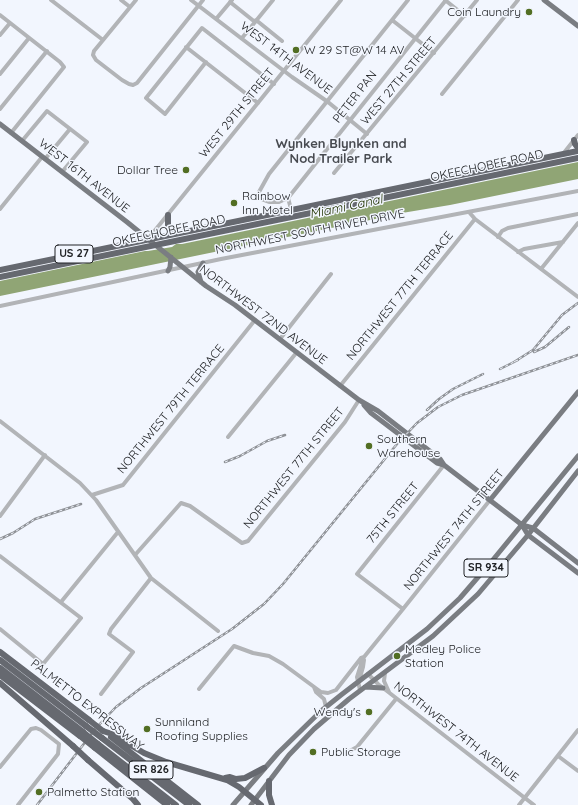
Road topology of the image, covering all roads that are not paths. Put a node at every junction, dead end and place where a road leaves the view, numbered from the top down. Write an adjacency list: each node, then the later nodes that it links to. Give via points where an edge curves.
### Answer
1 (52, 0): 27 (street)
2 (121, 0): 15 (street)
3 (136, 0): 15 (street)
4 (191, 0): 14 (street, WEST 14TH AVENUE)
5 (203, 0): 14 (street)
6 (273, 0): 20 (street)
7 (341, 0): 33 (street, WEST 29TH STREET)
8 (408, 0): 19 (street)
9 (445, 0): 17 (street); 26 (street, PETER PAN)
10 (477, 0): 17 (street, WEST 27TH STREET)
11 (518, 0): 36 (street)
12 (231, 1): 18 (street); 20 (street)
13 (547, 1): 22 (main road)
14 (198, 6): 18 (street, WEST 14TH AVENUE); 27 (street, via 133,85 96,60 94,50)
15 (130, 7): 27 (street)
16 (0, 15): 21 (street)
17 (465, 16): 31 (street, WEST 27TH STREET)
18 (216, 19): 25 (street, WEST 14TH AVENUE)
19 (392, 20): 26 (street); 37 (street)
20 (256, 21): 25 (street); 28 (street)
21 (10, 23): 23 (street); 24 (street)
22 (578, 26)
23 (0, 35)
24 (29, 38): 30 (street); 34 (street)
25 (242, 38): 33 (street, WEST 14TH AVENUE)
26 (415, 38): 31 (street); 40 (street, PETER PAN)
27 (103, 40)
28 (282, 41)
29 (186, 47): 32 (street); 32 (street, via 146,98 165,114); 35 (street, via 202,28)
30 (47, 51): 39 (street); 43 (street, via 64,67)
31 (434, 53): 44 (street, WEST 27TH STREET)
32 (206, 62): 38 (street)
33 (284, 71): 35 (street, WEST 29TH STREET); 37 (street, WEST 14TH AVENUE)
34 (0, 74)
35 (274, 84): 38 (street, WEST 29TH STREET)
36 (442, 94)
37 (328, 102): 40 (street, WEST 14TH AVENUE); 55 (street, via 269,174 260,189 259,196 265,201 275,203)
38 (258, 103): 60 (street, WEST 29TH STREET)
39 (0, 109)
40 (350, 120): 44 (street, WEST 14TH AVENUE); 55 (street, PETER PAN)
41 (0, 124): 43 (main road, WEST 16TH AVENUE)
42 (70, 129): 46 (street, via 47,111); 49 (street); 52 (street, via 87,142)
43 (11, 133): 46 (main road, WEST 16TH AVENUE)
44 (367, 134): 53 (street, WEST 27TH STREET)
45 (576, 138): 47 (highway, via 575,144); 48 (street)
46 (22, 141): 49 (main road, WEST 16TH AVENUE)
47 (578, 149): 48 (highway, OKEECHOBEE ROAD / US 27)
48 (563, 154): 51 (highway); 57 (highway, OKEECHOBEE ROAD / US 27)
49 (44, 158): 52 (main road, WEST 16TH AVENUE); 56 (street)
50 (578, 158): 51 (highway, OKEECHOBEE ROAD / US 27)
51 (548, 164): 67 (highway, OKEECHOBEE ROAD / US 27)
52 (62, 172): 65 (main road, WEST 16TH AVENUE)
53 (334, 173)
54 (578, 191): 58 (street, NORTHWEST SOUTH RIVER DRIVE)
55 (288, 198): 57 (street)
56 (0, 209)
57 (291, 209): 63 (highway, OKEECHOBEE ROAD / US 27)
58 (469, 212): 61 (street); 70 (street, NORTHWEST SOUTH RIVER DRIVE)
59 (578, 214): 64 (street, via 508,228)
60 (168, 215): 63 (highway, via 168,226); 65 (street, WEST 29TH STREET)
61 (475, 219): 64 (street); 83 (street, NORTHWEST 77TH TERRACE)
62 (578, 223): 66 (street)
63 (177, 233): 65 (highway, OKEECHOBEE ROAD / US 27)
64 (498, 236): 68 (street)
65 (148, 239): 67 (main road, WEST 16TH AVENUE); 74 (highway, OKEECHOBEE ROAD / US 27)
66 (563, 242): 68 (street); 73 (street)
67 (157, 247): 69 (main road, NORTHWEST 72ND AVENUE); 76 (highway, OKEECHOBEE ROAD / US 27)
68 (518, 252): 73 (street)
69 (173, 259): 71 (main road, NORTHWEST 72ND AVENUE); 72 (main road)
70 (203, 263): 71 (street, NORTHWEST SOUTH RIVER DRIVE); 77 (main road, via 198,272)
71 (183, 267): 72 (street, NORTHWEST SOUTH RIVER DRIVE); 77 (main road, NORTHWEST 72ND AVENUE)
72 (169, 269): 79 (street, NORTHWEST SOUTH RIVER DRIVE)
73 (541, 269): 78 (street)
74 (0, 270)
75 (331, 274): 81 (street)
76 (0, 277)
77 (201, 282): 80 (main road, NORTHWEST 72ND AVENUE)
78 (578, 297)
79 (0, 306)
80 (255, 320): 81 (main road, NORTHWEST 72ND AVENUE); 92 (street, NORTHWEST 79TH TERRACE, via 123,485)
81 (280, 339): 82 (main road, NORTHWEST 72ND AVENUE)
82 (297, 352): 83 (main road, NORTHWEST 72ND AVENUE); 87 (street)
83 (340, 386): 85 (main road, NORTHWEST 72ND AVENUE)
84 (578, 392): 93 (main road, NORTHWEST 74TH STREET)
85 (359, 400): 90 (main road, NORTHWEST 72ND AVENUE, via 437,463); 99 (street, NORTHWEST 77TH STREET, via 248,542 242,543 190,506 181,503)
86 (0, 421): 88 (street)
87 (228, 437)
88 (45, 455): 92 (street); 94 (street)
89 (578, 456): 95 (main road, SR 934)
90 (444, 465): 93 (main road, NORTHWEST 72ND AVENUE); 107 (street, 75TH STREET, via 358,574)
91 (578, 471): 96 (main road, SR 934)
92 (92, 495): 97 (street)
93 (490, 500): 95 (main road, NORTHWEST 72ND AVENUE); 107 (street, NORTHWEST 74TH STREET)
94 (0, 516)
95 (522, 525): 96 (main road, NORTHWEST 72ND AVENUE); 98 (main road, NORTHWEST 72ND AVENUE); 115 (main road, SR 934, via 478,579 445,612)
96 (533, 528): 98 (main road, SR 934); 101 (main road, NORTHWEST 72ND AVENUE)
97 (118, 532): 99 (street); 106 (street)
98 (528, 535): 102 (main road, NORTHWEST 72ND AVENUE); 114 (main road, SR 934, via 462,610)
99 (135, 555): 105 (street)
100 (0, 556): 106 (street)
101 (578, 563)
102 (571, 568): 103 (main road); 104 (main road, NORTHWEST 72ND AVENUE)
103 (578, 568)
104 (578, 573)
105 (151, 578): 109 (street); 126 (street, via 111,629 109,634 133,652)
106 (61, 602): 108 (street, via 81,618 42,664)
107 (403, 609): 112 (street, NORTHWEST 74TH STREET)
108 (0, 629)
109 (218, 631)
110 (0, 652): 129 (highway, PALMETTO EXPRESSWAY / SR 826)
111 (0, 660): 129 (highway)
112 (362, 661): 117 (street, NORTHWEST 74TH STREET); 117 (street, NORTHWEST 74TH STREET, via 361,658); 118 (street)
113 (0, 668): 129 (highway)
114 (385, 673): 119 (main road, SR 934); 125 (street)
115 (368, 674): 118 (main road, SR 934); 119 (street, NORTHWEST 74TH AVENUE)
116 (0, 675): 129 (highway, PALMETTO EXPRESSWAY / SR 826)
117 (345, 680): 121 (street, NORTHWEST 74TH STREET, via 337,689 329,692 321,692)
118 (358, 681): 124 (street); 128 (main road, SR 934)
119 (374, 681): 122 (street, NORTHWEST 74TH AVENUE); 124 (main road, SR 934)
120 (0, 683): 143 (highway, bridge)
121 (313, 687): 123 (street, via 269,656 234,646); 128 (street, via 324,699)
122 (383, 688): 124 (main road); 125 (street, NORTHWEST 74TH AVENUE)
123 (199, 689)
124 (363, 689): 138 (main road, SR 934, via 307,736)
125 (389, 693): 127 (street, NORTHWEST 74TH AVENUE)
126 (101, 694)
127 (396, 698): 132 (street, via 357,747); 140 (street, NORTHWEST 74TH AVENUE)
128 (326, 707): 135 (main road, SR 934)
129 (84, 729): 131 (highway, PALMETTO EXPRESSWAY / SR 826, bridge); 131 (highway, PALMETTO EXPRESSWAY / SR 826, bridge)
130 (578, 730): 133 (street)
131 (102, 738): 137 (highway, via 112,734 166,762); 144 (highway, PALMETTO EXPRESSWAY / SR 826); 145 (highway); 146 (highway); 147 (highway, PALMETTO EXPRESSWAY / SR 826)
132 (348, 752)
133 (558, 756): 136 (street); 140 (street)
134 (0, 766): 142 (street, via 31,729 41,730 59,744 59,751)
135 (264, 768): 137 (highway, via 245,778); 139 (main road, SR 934)
136 (578, 771)
137 (224, 778): 139 (highway)
138 (269, 781): 141 (main road, SR 934); 150 (highway)
139 (244, 791): 141 (highway); 148 (main road, SR 934)
140 (525, 798): 151 (street); 152 (street, NORTHWEST 74TH AVENUE)
141 (253, 803): 149 (highway)
142 (18, 805)
143 (138, 805)
144 (167, 805)
145 (176, 805)
146 (189, 805)
147 (198, 805)
148 (233, 805)
149 (261, 805)
150 (272, 805)
151 (519, 805)
152 (534, 805)

